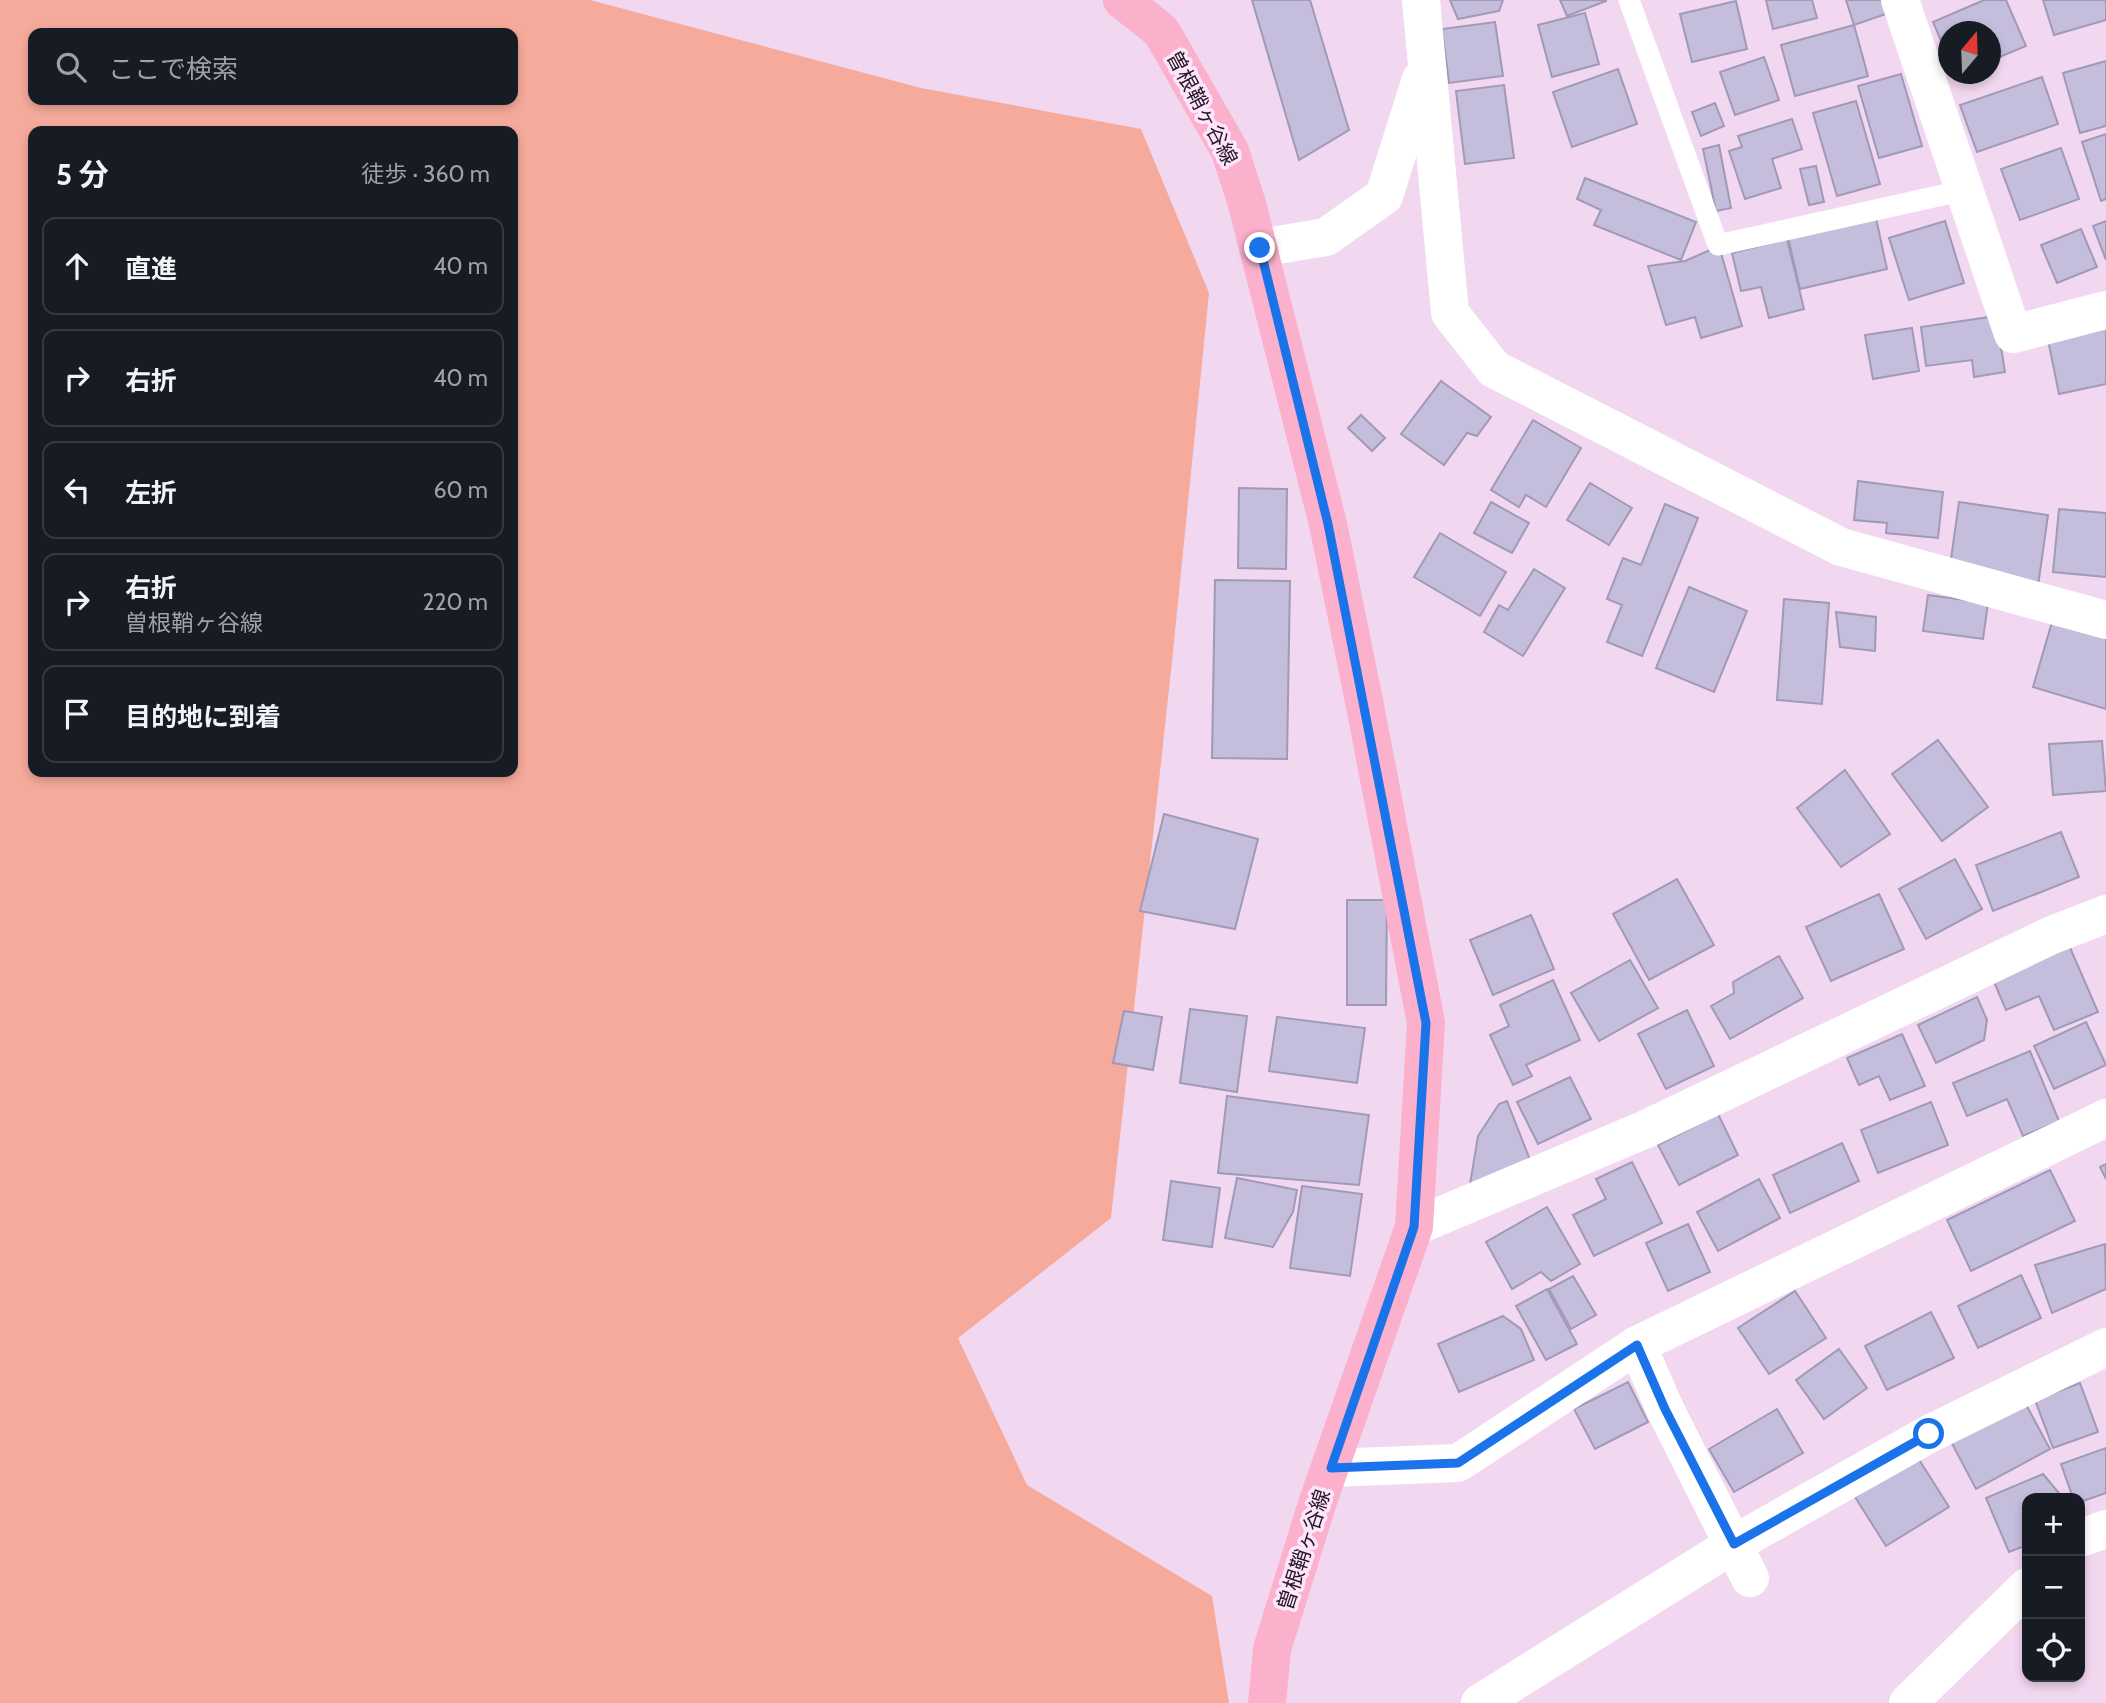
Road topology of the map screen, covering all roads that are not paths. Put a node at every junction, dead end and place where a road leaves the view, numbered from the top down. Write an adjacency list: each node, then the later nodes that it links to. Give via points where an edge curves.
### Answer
1 (1122, 0): 7 (main road, 曽根鞘ヶ谷線, via 1161,31 1230,151)
2 (1421, 0): 5 (street)
3 (1629, 0): 6 (lane, via 1718,245)
4 (1900, 0): 6 (street)
5 (1425, 64): 7 (street, via 1384,196 1326,237); 9 (street, via 1450,313 1494,369 1841,547)
6 (1965, 190): 8 (street, via 2013,334)
7 (1260, 248): 12 (main road, 曽根鞘ヶ谷線, via 1328,524 1426,1023)
8 (2106, 310)
9 (2106, 620)
10 (2106, 914): 12 (street, via 2052,935 1646,1129)
11 (2106, 1118): 13 (street)
12 (1414, 1227): 15 (main road, 曽根鞘ヶ谷線)
13 (1637, 1345): 15 (street, via 1458,1463); 18 (street)
14 (2106, 1347): 18 (street, via 1929,1434)
15 (1331, 1468): 21 (main road, 曽根鞘ヶ谷線, via 1272,1649)
16 (2106, 1529): 17 (street)
17 (2085, 1536)
18 (1734, 1544): 19 (street); 22 (street)
19 (1751, 1578)
20 (2022, 1592): 23 (street)
21 (1266, 1703)
22 (1480, 1703)
23 (1908, 1703)

